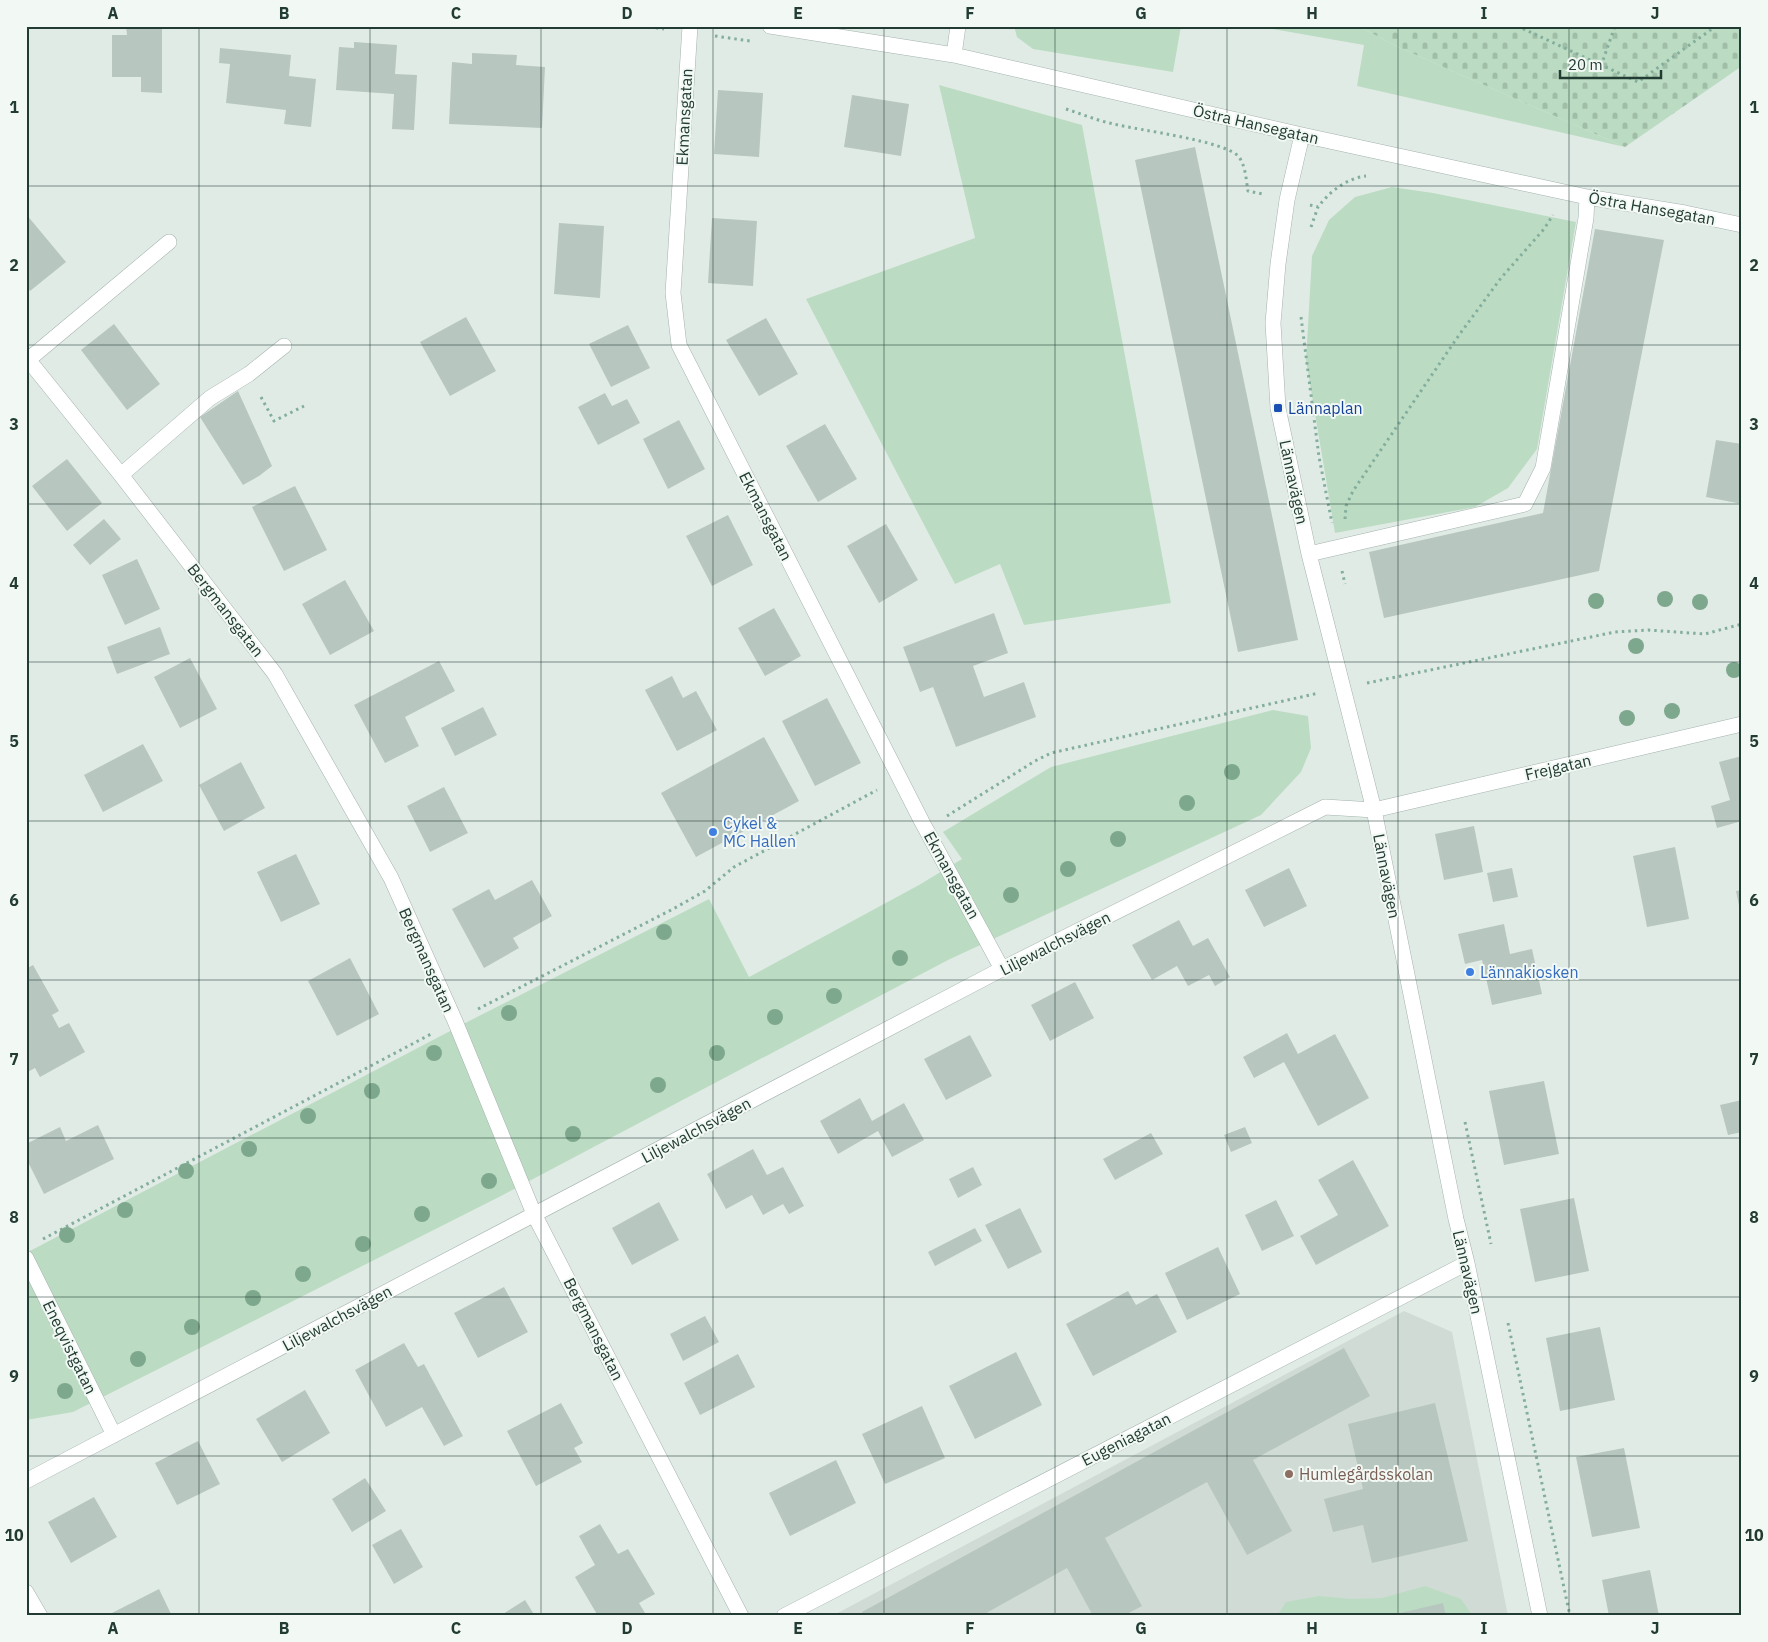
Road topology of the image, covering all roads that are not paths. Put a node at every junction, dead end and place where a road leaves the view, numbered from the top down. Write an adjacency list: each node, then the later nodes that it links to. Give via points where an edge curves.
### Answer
1 (770, 26): 4 (street, Östra Hansegatan)
2 (958, 26): 4 (street)
3 (689, 29): 15 (street, Ekmansgatan, via 673,293 679,345 922,822)
4 (954, 55): 5 (street, Östra Hansegatan)
5 (1302, 135): 6 (street, Östra Hansegatan); 12 (street, Lännavägen, via 1287,200 1273,323 1278,408)
6 (1587, 197): 7 (street, Östra Hansegatan); 12 (street, via 1543,468 1525,504)
7 (1742, 225)
8 (169, 242): 10 (street)
9 (284, 346): 11 (street, via 249,374 210,398)
10 (27, 358): 11 (street, Bergmansgatan)
11 (121, 475): 16 (street, Bergmansgatan, via 275,674 391,878 455,1021)
12 (1309, 554): 14 (street, Lännavägen)
13 (1742, 724): 14 (street, Frejgatan)
14 (1374, 810): 15 (street, Liljewalchsvägen, via 1325,807); 18 (street, Lännavägen, via 1454,1209)
15 (1002, 969): 16 (street, Liljewalchsvägen)
16 (534, 1214): 19 (street, Liljewalchsvägen); 23 (street, Bergmansgatan)
17 (26, 1258): 19 (street, Eneqvistgatan)
18 (1468, 1263): 24 (street, Eugeniagatan); 25 (street, Lännavägen)
19 (114, 1436): 20 (street, Liljewalchsvägen)
20 (26, 1481)
21 (26, 1592): 22 (street)
22 (40, 1616)
23 (741, 1616)
24 (784, 1616)
25 (1540, 1616)

